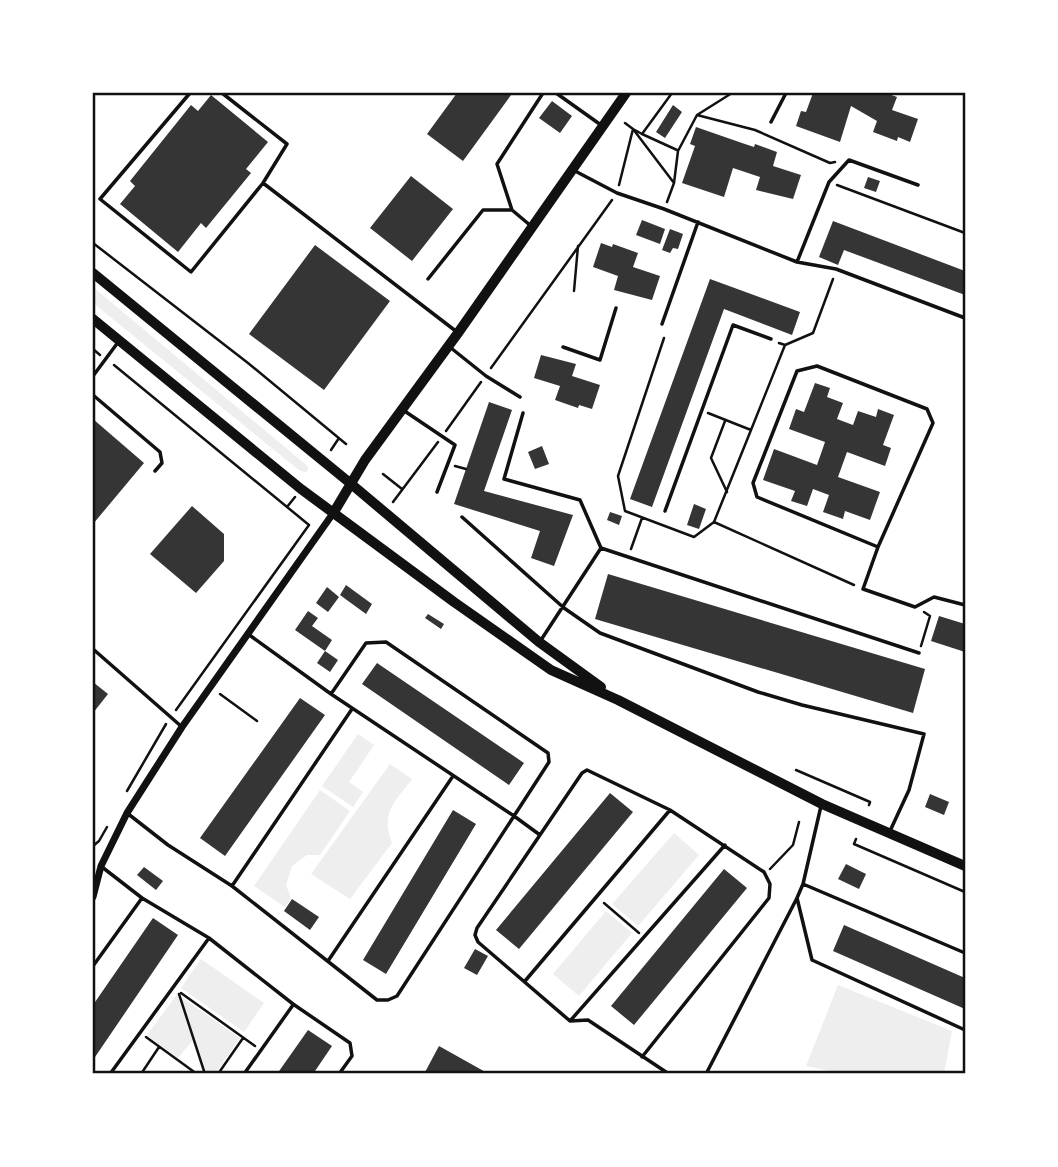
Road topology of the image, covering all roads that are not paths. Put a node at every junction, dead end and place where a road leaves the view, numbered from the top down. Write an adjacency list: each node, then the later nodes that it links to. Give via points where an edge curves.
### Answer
1 (190, 93): 10 (lane, via 100,199 191,272)
2 (222, 93): 10 (lane, via 287,145)
3 (543, 93): 12 (lane, via 497,164)
4 (556, 93): 8 (lane)
5 (626, 93): 8 (main road)
6 (786, 93): 7 (lane)
7 (771, 122)
8 (603, 126): 9 (main road)
9 (572, 169): 13 (lane, via 617,193); 14 (main road)
10 (263, 183): 22 (lane)
11 (918, 185): 15 (lane, via 849,160 829,182)
12 (512, 210): 14 (lane); 17 (lane, via 483,210)
13 (698, 222): 15 (lane); 21 (lane)
14 (531, 226): 22 (main road)
15 (797, 262): 19 (lane, via 836,269)
16 (93, 273): 33 (main road)
17 (428, 279)
18 (616, 308): 26 (lane, via 600,360)
19 (965, 318)
20 (93, 319): 24 (main road)
21 (662, 324)
22 (458, 333): 25 (main road)
23 (771, 339): 35 (lane, via 733,325)
24 (119, 341): 27 (lane); 36 (main road)
25 (449, 346): 29 (lane); 30 (main road)
26 (563, 347)
27 (93, 376)
28 (93, 395): 32 (lane, via 160,452 162,463)
29 (520, 397)
30 (402, 409): 33 (main road); 34 (lane, via 455,445)
31 (523, 414): 39 (lane, via 504,479 580,500)
32 (155, 471)
33 (350, 483): 36 (main road); 43 (main road)
34 (437, 492)
35 (664, 511)
36 (334, 512): 42 (street); 47 (main road, via 551,670)
37 (461, 517): 41 (lane)
38 (878, 547): 38 (lane, via 757,498 753,483 797,370 817,366 927,409 933,423); 40 (lane, via 863,589 915,607 934,597)
39 (601, 548): 41 (lane); 45 (lane)
40 (965, 605)
41 (564, 608): 43 (lane); 55 (lane, via 600,632 758,692 924,734 909,790)
42 (248, 634): 46 (lane); 49 (street)
43 (539, 642): 47 (main road)
44 (93, 649): 49 (lane)
45 (919, 653)
46 (331, 694): 48 (lane); 54 (lane, via 366,643 386,642 548,753 549,762)
47 (618, 700): 51 (main road)
48 (352, 709): 50 (lane); 61 (lane)
49 (182, 727): 53 (street)
50 (453, 776): 54 (lane); 67 (lane)
51 (822, 804): 55 (main road); 60 (lane)
52 (670, 810): 56 (lane, via 587,770); 57 (lane); 69 (lane)
53 (128, 813): 58 (street); 61 (lane)
54 (514, 816): 56 (lane); 67 (lane, via 397,996 377,1000)
55 (889, 833): 59 (main road)
56 (540, 835): 69 (lane, via 475,935)
57 (725, 845): 71 (lane); 73 (lane, via 764,872 770,884 769,898)
58 (101, 866): 62 (street); 63 (lane)
59 (965, 866)
60 (803, 884): 64 (lane); 66 (lane)
61 (232, 886): 67 (lane)
62 (93, 897)
63 (142, 898): 65 (lane); 68 (lane)
64 (797, 898): 72 (lane, via 812,960); 78 (lane)
65 (209, 938): 70 (lane); 74 (lane)
66 (965, 953)
67 (328, 961)
68 (93, 966)
69 (525, 981): 71 (lane)
70 (293, 1004): 75 (lane); 76 (lane, via 350,1043 352,1056)
71 (570, 1021): 73 (lane, via 589,1020)
72 (965, 1030)
73 (642, 1057): 77 (lane)
74 (110, 1074)
75 (244, 1074)
76 (339, 1074)
77 (668, 1074)
78 (706, 1074)

